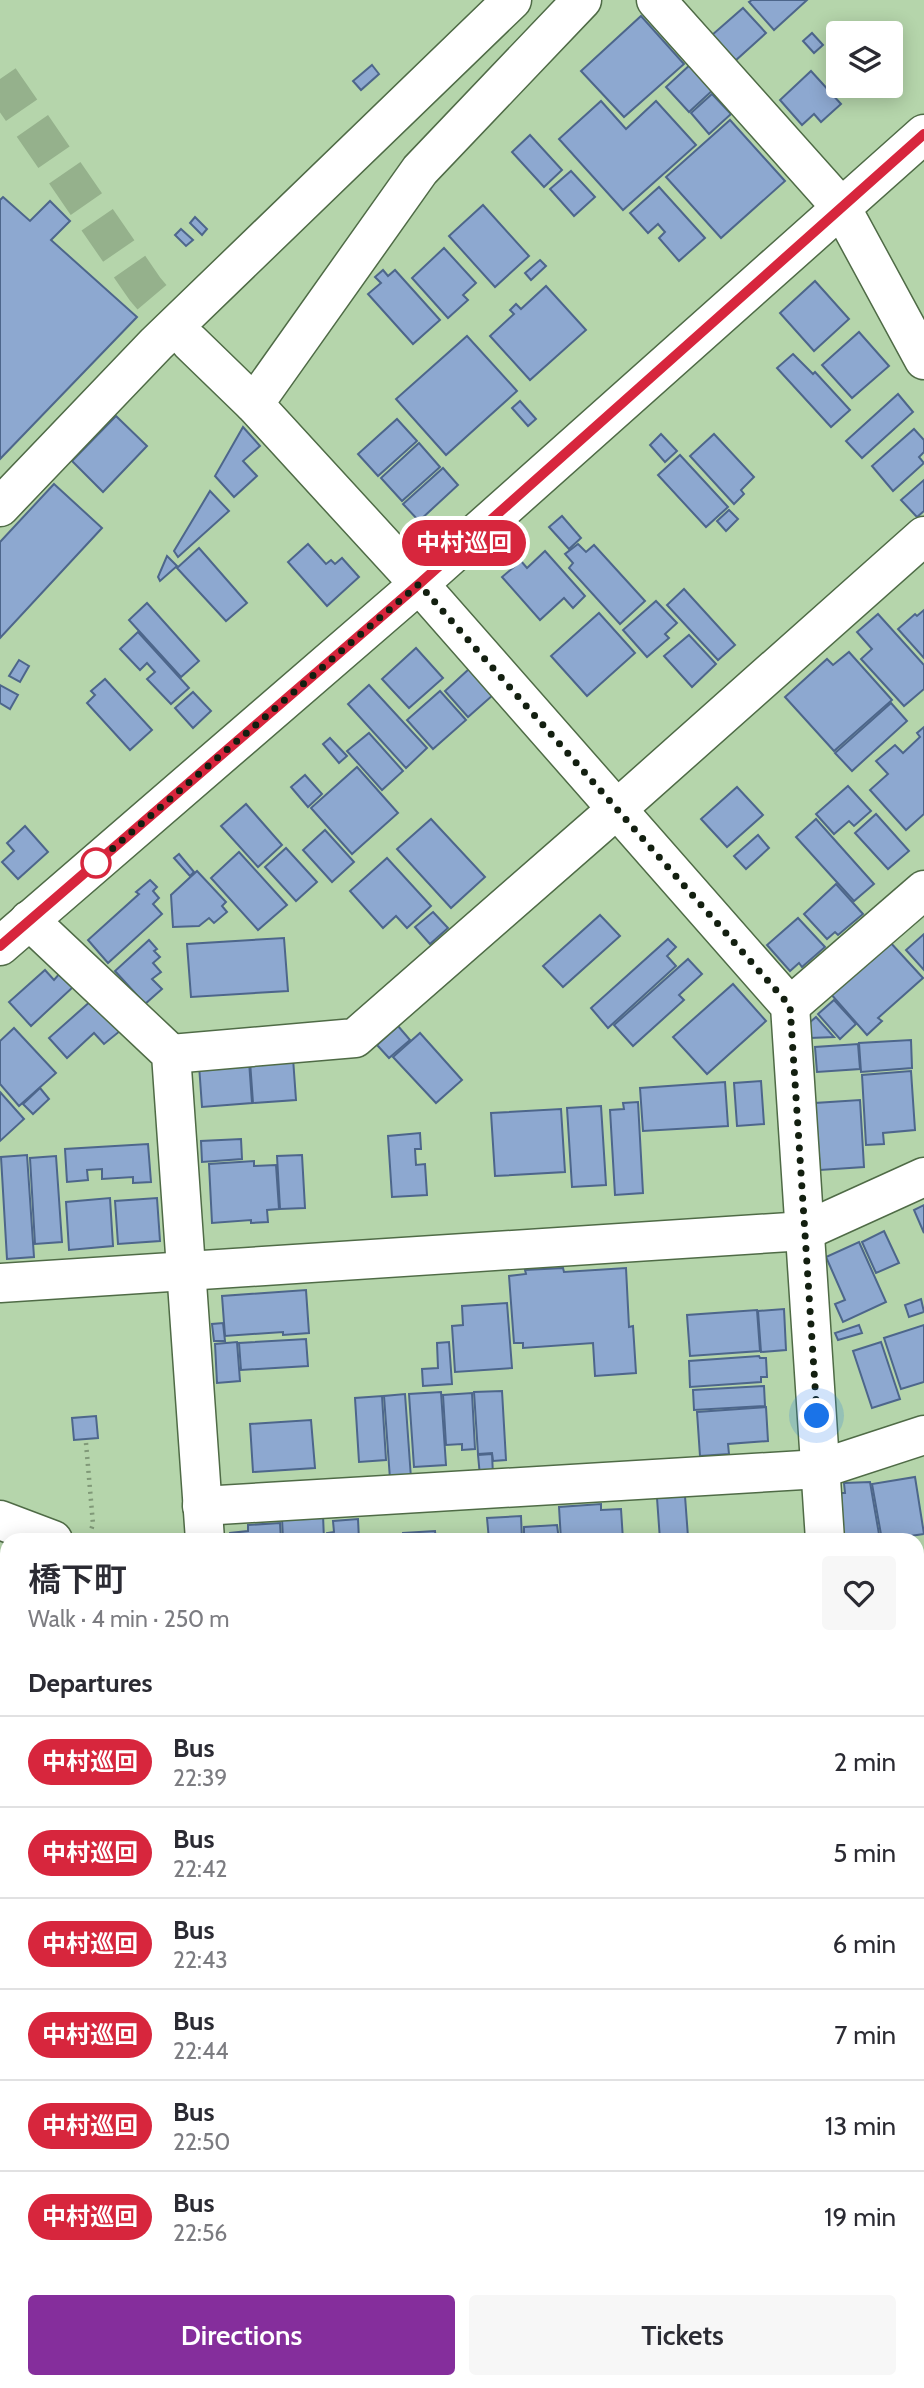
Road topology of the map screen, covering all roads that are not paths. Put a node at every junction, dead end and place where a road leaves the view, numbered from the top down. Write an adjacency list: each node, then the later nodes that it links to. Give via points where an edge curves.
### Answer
1 (512, 0): 9 (street, via 156,344)
2 (582, 0): 8 (street, via 419,170)
3 (656, 0): 5 (street)
4 (924, 134): 5 (street)
5 (842, 207): 7 (street); 11 (street)
6 (190, 342): 8 (street)
7 (924, 360)
8 (254, 404): 11 (street)
9 (0, 507)
10 (924, 536): 12 (street)
11 (419, 584): 12 (street); 14 (street)
12 (617, 809): 16 (street); 17 (street, via 355,1038)
13 (924, 890): 16 (street)
14 (29, 920): 15 (street); 17 (street)
15 (0, 946)
16 (790, 1006): 19 (street)
17 (171, 1054): 20 (street)
18 (924, 1177): 19 (street)
19 (805, 1231): 20 (street); 23 (street)
20 (186, 1271): 21 (street); 25 (street)
21 (0, 1283)
22 (924, 1434): 23 (street)
23 (820, 1469): 25 (street); 27 (street)
24 (0, 1520): 26 (street)
25 (203, 1523)
26 (34, 1533)
27 (825, 1533)

